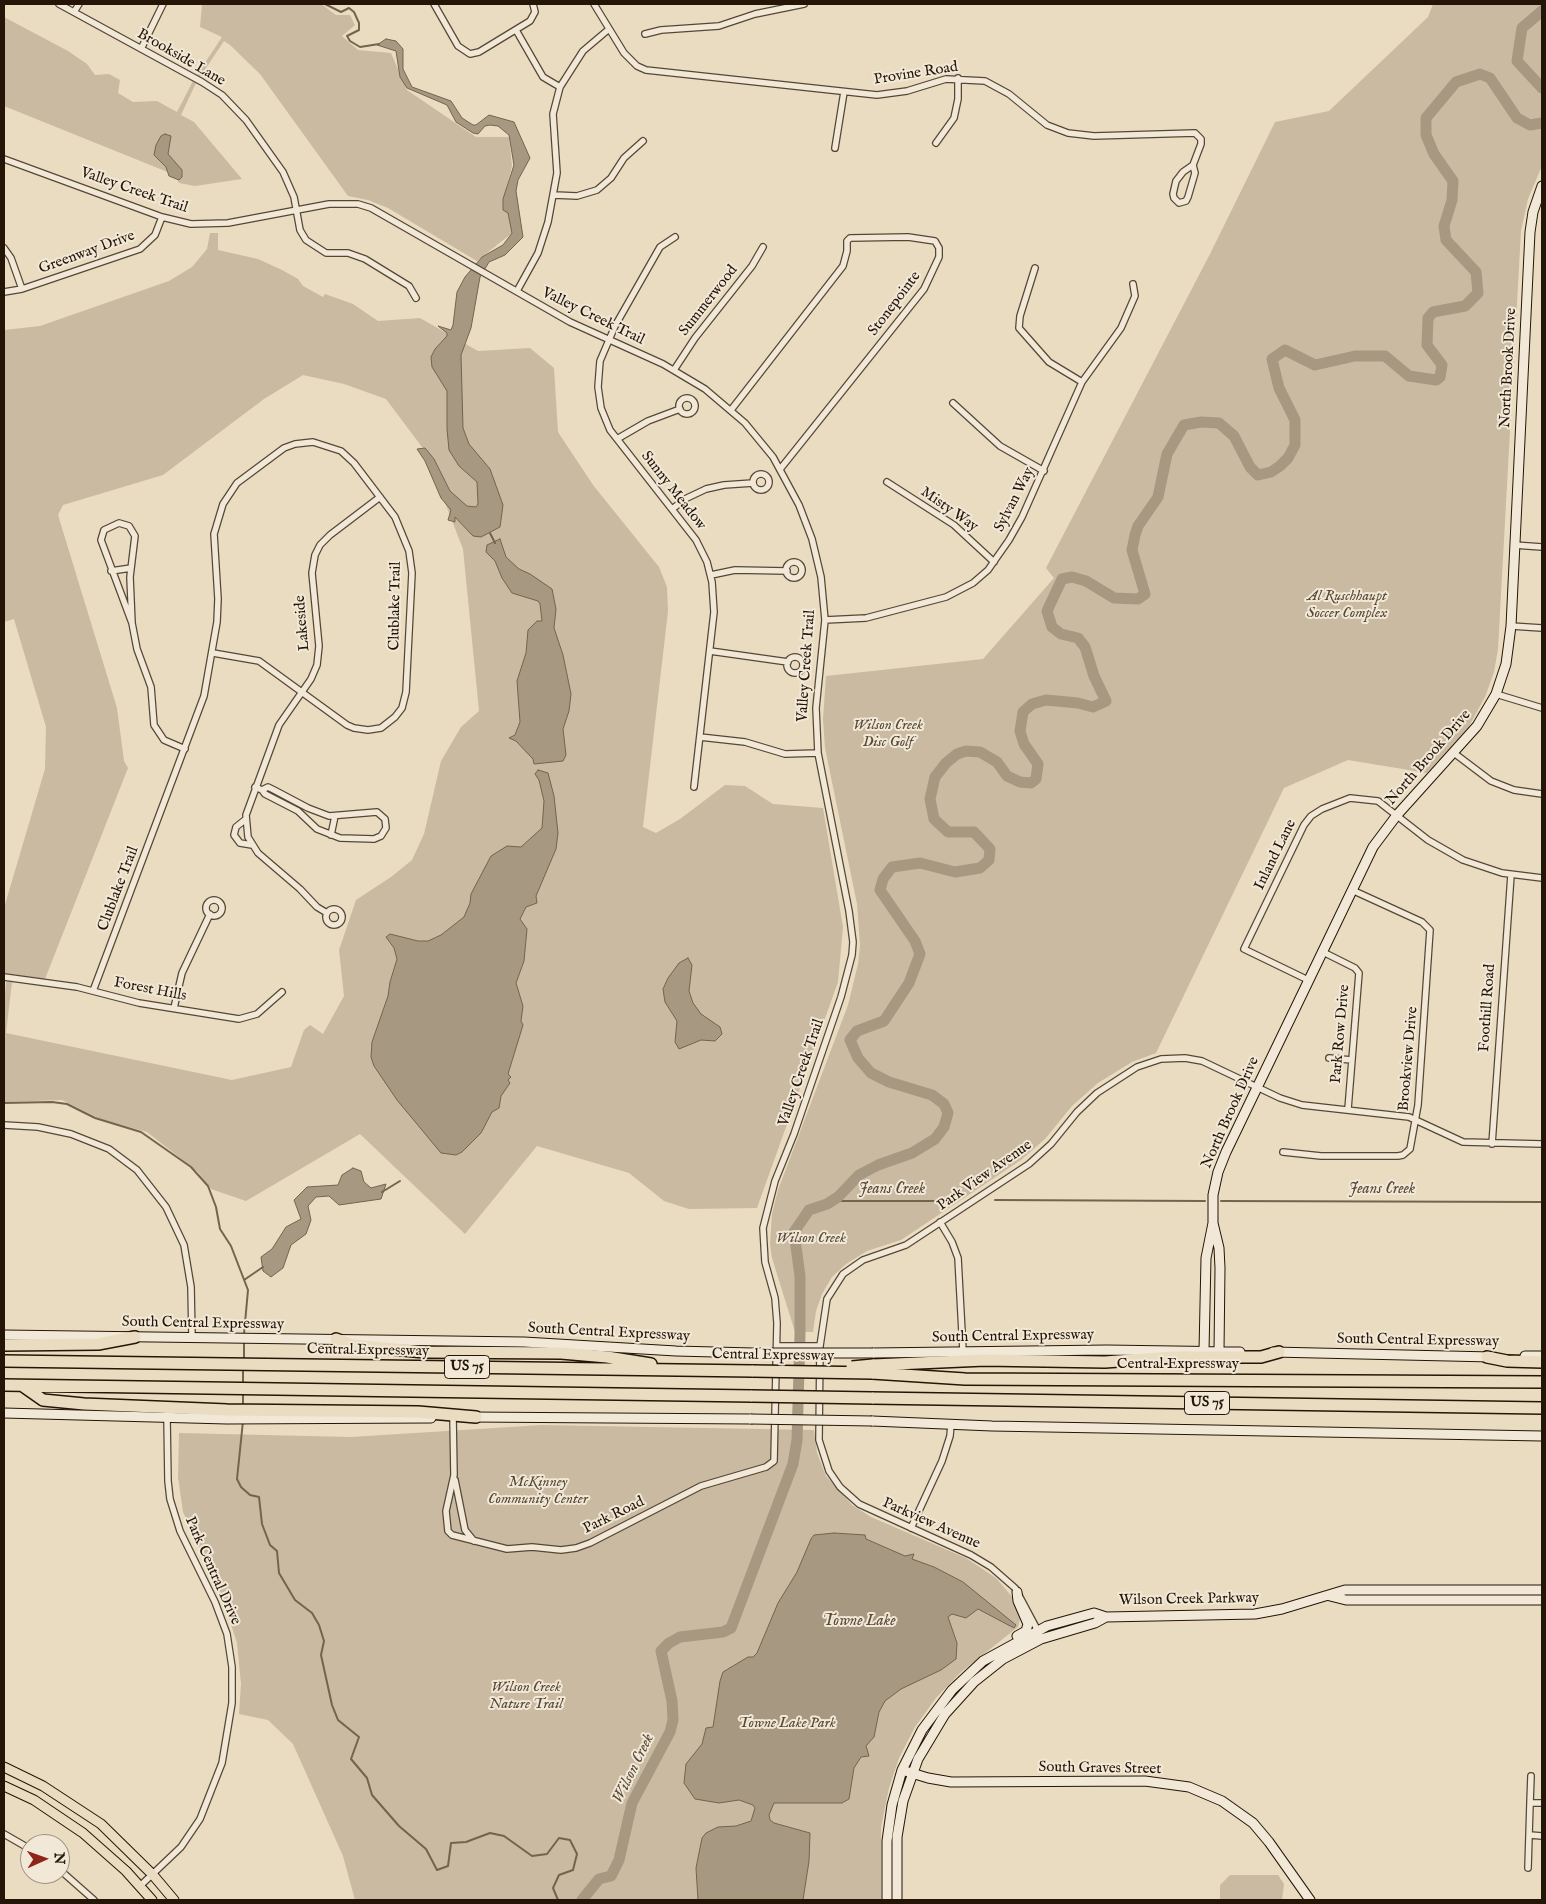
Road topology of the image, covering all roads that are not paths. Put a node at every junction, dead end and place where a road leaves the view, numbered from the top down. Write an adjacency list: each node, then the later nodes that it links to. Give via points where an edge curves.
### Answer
1 (59, 4): 9 (street, Brookside Lane)
2 (79, 4): 9 (street)
3 (163, 4): 13 (street)
4 (434, 4): 11 (street, via 458,46 470,54)
5 (533, 4): 11 (street, via 534,17)
6 (594, 4): 10 (street, Provine Road)
7 (804, 4): 8 (street)
8 (787, 6): 12 (street, via 719,26)
9 (74, 12): 13 (street, Brookside Lane)
10 (609, 28): 15 (street, via 583,51); 16 (street, Provine Road, via 631,61 646,70)
11 (516, 30): 15 (street, via 543,76)
12 (645, 34)
13 (142, 49): 24 (street, Brookside Lane, via 205,84 236,109 283,172)
14 (958, 78): 16 (street, Provine Road, via 885,95); 18 (street, via 954,118); 21 (street, Provine Road, via 992,84 1010,94 1047,125 1068,133 1094,136 1189,132 1199,136 1201,144)
15 (560, 87): 23 (street, via 553,114 557,173)
16 (844, 92): 19 (street)
17 (643, 142): 23 (street, via 624,158 611,178 597,190 577,196)
18 (936, 143)
19 (835, 148)
20 (4, 159): 25 (street, Valley Creek Trail)
21 (1193, 165): 21 (street, via 1195,173 1188,197 1179,203 1173,194 1176,181)
22 (1542, 186): 48 (main road, North Brook Drive, via 1530,232)
23 (554, 195): 32 (street, via 544,238)
24 (296, 209): 25 (street, Valley Creek Trail, via 216,224 190,224); 32 (street, Valley Creek Trail, via 344,203 366,206); 34 (street, Brookside Lane, via 301,234 309,243 326,252 348,253 364,259 408,286)
25 (162, 217): 31 (street, Greenway Drive, via 155,235 140,249)
26 (675, 236): 35 (street, Sunny Meadow, via 660,247)
27 (763, 247): 36 (street, Summerwood)
28 (4, 248): 31 (street)
29 (1035, 268): 37 (street, via 1019,328 1049,362)
30 (1134, 284): 37 (street, Sylvan Way, via 1135,296 1122,328)
31 (22, 290): 33 (street, Greenway Drive)
32 (517, 291): 35 (street, Valley Creek Trail)
33 (4, 292)
34 (416, 298)
35 (608, 340): 36 (street, Valley Creek Trail); 41 (street, Sunny Meadow, via 600,361 598,387 603,415)
36 (674, 370): 40 (street, Valley Creek Trail)
37 (1082, 382): 43 (street, Sylvan Way)
38 (953, 403): 43 (street, via 1000,446)
39 (680, 409): 41 (street, via 648,421)
40 (732, 410): 42 (street, Valley Creek Trail); 42 (street, Stonepointe, via 843,266 850,238 908,237 935,241 939,258 924,289)
41 (617, 439): 47 (street, Sunny Meadow)
42 (780, 468): 55 (street, Valley Creek Trail, via 812,539 821,577)
43 (1044, 471): 50 (street, Sylvan Way, via 1022,517)
44 (887, 482): 50 (street, Misty Way, via 954,525)
45 (753, 484): 47 (street, via 706,489)
46 (380, 497): 60 (street, Clublake Trail, via 346,454 312,442 280,450 238,482 223,504 215,529 218,606); 62 (street, Lakeside, via 330,534 315,555 312,580 319,655 313,674); 62 (street, Clublake Trail, via 401,527 411,565 404,702 395,718 386,725 363,730 346,725)
47 (672, 509): 54 (street, Sunny Meadow, via 699,545)
48 (1514, 545): 49 (street); 57 (main road, North Brook Drive)
49 (1542, 547)
50 (994, 562): 55 (street, Sylvan Way, via 972,584 946,597 866,618)
51 (131, 568): 52 (street); 52 (street, via 134,533 127,525 118,524 106,528 101,537); 56 (street)
52 (111, 571): 56 (street)
53 (787, 571): 54 (street, via 735,570)
54 (711, 575): 59 (street, Sunny Meadow, via 715,604)
55 (825, 620): 67 (street, Valley Creek Trail, via 816,708)
56 (132, 623): 66 (street, via 137,649 150,684 155,728 164,740)
57 (1510, 626): 58 (street); 63 (main road, North Brook Drive, via 1506,664)
58 (1542, 628)
59 (710, 651): 61 (street); 65 (street, Sunny Meadow)
60 (212, 653): 62 (street, Clublake Trail, via 255,660); 66 (street, Clublake Trail, via 202,703)
61 (788, 662)
62 (301, 692): 69 (street, Lakeside, via 279,725)
63 (1496, 694): 64 (street); 68 (main road, North Brook Drive, via 1484,716)
64 (1542, 708)
65 (700, 737): 67 (street, via 745,742 785,754); 70 (street, Sunny Meadow)
66 (185, 749): 86 (street, Clublake Trail)
67 (818, 753): 107 (street, Valley Creek Trail, via 849,912 852,954 841,997 775,1181 763,1228 765,1262 776,1309)
68 (1454, 753): 72 (street, via 1490,781 1514,790); 73 (main road, North Brook Drive)
69 (255, 787): 71 (street); 75 (street, Lakeside)
70 (694, 787)
71 (262, 790): 74 (street, via 268,787 308,808); 76 (street)
72 (1542, 794)
73 (1397, 815): 78 (street, Inland Lane, via 1454,856 1482,868); 80 (main road, North Brook Drive, via 1373,847); 85 (street, Inland Lane, via 1378,801 1354,797 1311,816 1304,825 1244,949)
74 (335, 816): 76 (street); 76 (street, via 374,811 383,815 386,826 374,839 349,840)
75 (246, 819): 77 (street, Lakeside); 77 (street, Lakeside, via 236,826 234,835 240,843)
76 (331, 835)
77 (252, 845): 81 (street, Lakeside, via 264,860)
78 (1511, 875): 79 (street, Inland Lane); 95 (street, Foothill Road)
79 (1542, 878)
80 (1352, 890): 83 (main road, North Brook Drive); 93 (street, Brookview Drive, via 1422,922 1430,930)
81 (327, 913)
82 (210, 914): 88 (street, via 180,978)
83 (1322, 952): 85 (main road, North Brook Drive); 90 (street, Park Row Drive, via 1359,973)
84 (4, 977): 86 (street, Forest Hills)
85 (1308, 980): 91 (main road, North Brook Drive)
86 (93, 991): 88 (street, Forest Hills)
87 (282, 992): 88 (street, Forest Hills, via 257,1014 245,1019)
88 (174, 1008)
89 (1329, 1058): 90 (street)
90 (1352, 1060): 92 (street, Park Row Drive)
91 (1257, 1088): 92 (street, Park View Avenue, via 1294,1103); 98 (street, Park View Avenue, via 1193,1059 1168,1058 1145,1064 1090,1099 1029,1164); 99 (main road, North Brook Drive, via 1218,1172 1213,1195)
92 (1348, 1109): 93 (street, Park View Avenue)
93 (1416, 1120): 95 (street, Park View Avenue, via 1455,1139); 97 (street, Brookview Drive, via 1410,1149 1403,1155 1321,1156)
94 (4, 1125): 104 (street, via 38,1127 78,1136 109,1149 137,1170 166,1206 184,1245 191,1287)
95 (1492, 1144): 96 (street, Park View Avenue)
96 (1542, 1144)
97 (1283, 1152)
98 (940, 1222): 108 (street, Park View Avenue, via 906,1245 863,1260 843,1274 827,1299); 111 (street, via 958,1258)
99 (1213, 1222): 100 (main road, North Brook Drive, via 1207,1246); 101 (main road, North Brook Drive, via 1220,1248)
100 (1206, 1286): 101 (main road); 109 (main road, North Brook Drive)
101 (1220, 1286): 110 (main road, North Brook Drive)
102 (4, 1335): 103 (main road, South Central Expressway)
103 (135, 1337): 104 (main road, South Central Expressway); 106 (highway, via 98,1344)
104 (192, 1338): 105 (main road, South Central Expressway)
105 (336, 1339): 117 (main road, South Central Expressway, bridge, via 524,1342 753,1353); 118 (highway, via 353,1345 424,1352 607,1357)
106 (4, 1346)
107 (778, 1346): 108 (street); 130 (street, Valley Creek Trail)
108 (820, 1346): 131 (street, Park View Avenue)
109 (1204, 1351): 110 (main road, South Central Expressway); 111 (main road, South Central Expressway)
110 (1219, 1351): 112 (main road, South Central Expressway)
111 (964, 1352): 117 (main road, South Central Expressway)
112 (1279, 1352): 114 (main road, South Central Expressway); 117 (highway, via 1261,1357 1172,1356 1105,1362 985,1360)
113 (1542, 1356): 114 (main road, South Central Expressway)
114 (1487, 1357): 116 (highway)
115 (4, 1361): 118 (highway, Central Expressway / US 75)
116 (1542, 1362)
117 (873, 1364): 118 (highway, Central Expressway / US 75, bridge, via 808,1372); 119 (highway, Central Expressway / US 75, via 965,1379)
118 (674, 1370)
119 (1542, 1382)
120 (4, 1385): 121 (highway, US 75)
121 (23, 1386): 122 (highway, US 75, bridge); 124 (highway, via 43,1400)
122 (1542, 1408)
123 (4, 1413): 128 (main road)
124 (227, 1414): 125 (highway); 128 (main road)
125 (254, 1414): 126 (main road); 127 (highway, via 418,1412)
126 (453, 1417): 127 (main road); 133 (street, Park Road)
127 (476, 1417): 129 (main road, bridge)
128 (167, 1418): 157 (street, Park Central Drive, via 170,1499 180,1531 227,1634 232,1667 232,1703 226,1744 208,1801 186,1840)
129 (951, 1424): 132 (main road); 134 (street, via 942,1460)
130 (776, 1426): 135 (street, Park Road, via 776,1456 771,1465 701,1486 590,1543 561,1550 507,1549)
131 (819, 1431): 134 (street, Parkview Avenue, via 826,1464 846,1494 866,1508)
132 (1542, 1436)
133 (454, 1475): 135 (street, via 465,1530); 135 (street, Park Road, via 446,1512 448,1531)
134 (911, 1528): 137 (street, Parkview Avenue, via 982,1562)
135 (474, 1540)
136 (1542, 1590): 138 (main road, Wilson Creek Parkway, via 1366,1589 1346,1590)
137 (1017, 1592): 140 (street, Parkview Avenue); 141 (main road, via 1027,1618 1027,1629)
138 (1330, 1596): 139 (main road, Wilson Creek Parkway, via 1346,1600); 140 (main road, Wilson Creek Parkway, via 1255,1614 1106,1617 1094,1613 1046,1626)
139 (1542, 1600)
140 (1040, 1635): 141 (main road, Wilson Creek Parkway, via 1004,1648); 144 (main road, Wilson Creek Parkway, via 1003,1659 963,1693 930,1735)
141 (971, 1670): 143 (main road, Wilson Creek Parkway, via 932,1715)
142 (4, 1767): 147 (main road)
143 (902, 1770): 144 (main road, South Graves Street); 151 (main road, Wilson Creek Parkway)
144 (912, 1773): 160 (main road, Wilson Creek Parkway, via 898,1827); 166 (main road, South Graves Street, via 951,1782 1146,1781 1196,1789 1227,1804 1253,1824)
145 (1530, 1776): 149 (street)
146 (4, 1786): 148 (main road)
147 (43, 1786): 148 (main road); 157 (main road, via 101,1824)
148 (34, 1800): 159 (main road, via 104,1850)
149 (1530, 1803): 150 (street); 152 (street)
150 (1542, 1803)
151 (888, 1829): 160 (main road, via 891,1878); 164 (main road, Wilson Creek Parkway)
152 (1530, 1835): 154 (street); 156 (street)
153 (4, 1836): 155 (street)
154 (1542, 1836)
155 (20, 1844)
156 (1528, 1868)
157 (153, 1875): 159 (street, Park Central Drive); 163 (main road)
158 (70, 1879): 161 (street)
159 (140, 1886): 162 (main road)
160 (897, 1886): 165 (main road, Wilson Creek Parkway)
161 (94, 1900)
162 (152, 1900)
163 (174, 1900)
164 (887, 1900)
165 (897, 1900)
166 (1310, 1900)

